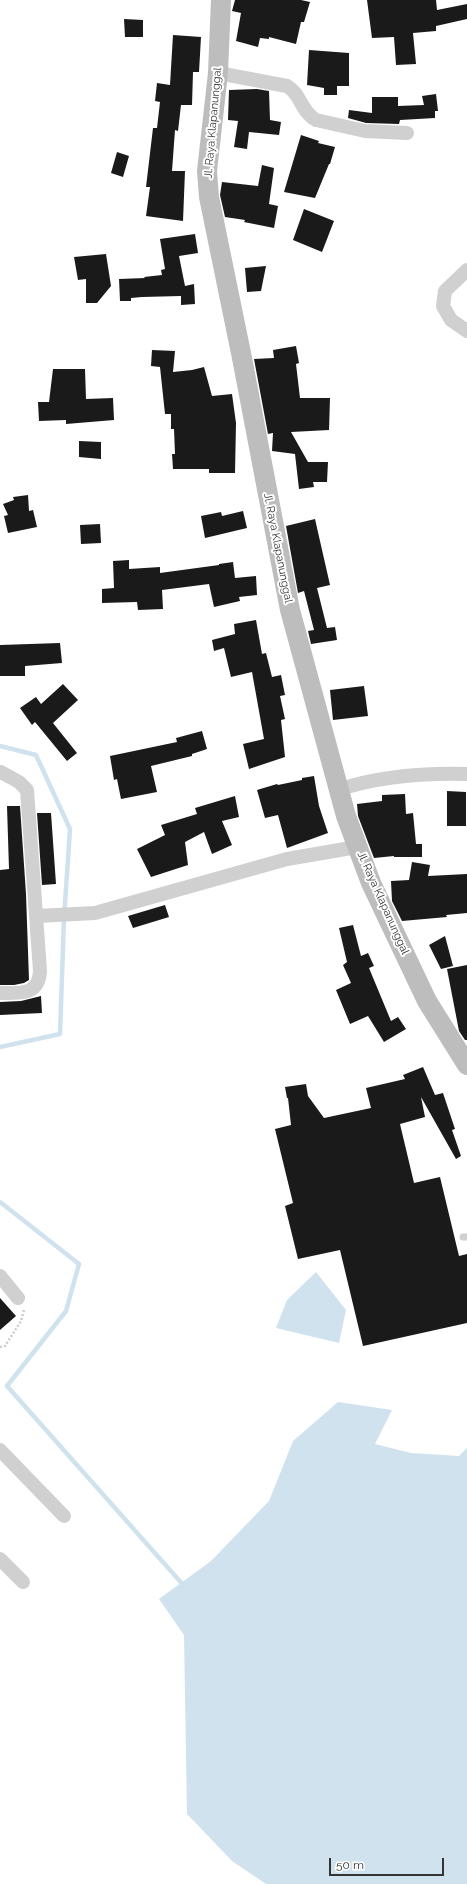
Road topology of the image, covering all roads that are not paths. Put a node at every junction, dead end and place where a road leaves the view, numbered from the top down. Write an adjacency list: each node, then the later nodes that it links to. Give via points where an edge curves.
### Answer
1 (221, 0): 2 (street, Jl. Raya Klapanunggal)
2 (218, 73): 3 (street, via 287,86 293,89 309,116 316,120 365,131); 8 (street, Jl. Raya Klapanunggal, via 207,171 209,197 290,610)
3 (407, 133)
4 (467, 270): 5 (street, via 445,291 443,306 451,320)
5 (467, 331)
6 (1, 772): 10 (street, via 19,782 27,790)
7 (467, 774): 8 (street, via 392,778 359,783)
8 (338, 790): 9 (street, Jl. Raya Klapanunggal)
9 (357, 848): 10 (street, via 287,859 95,913); 12 (street, Jl. Raya Klapanunggal, via 427,1002)
10 (37, 916): 11 (street, via 40,971 37,985 21,993)
11 (0, 993)
12 (467, 1065)
13 (0, 1276): 14 (street)
14 (18, 1298)
15 (0, 1450): 16 (street)
16 (64, 1516)
17 (0, 1559): 18 (street)
18 (23, 1582)

